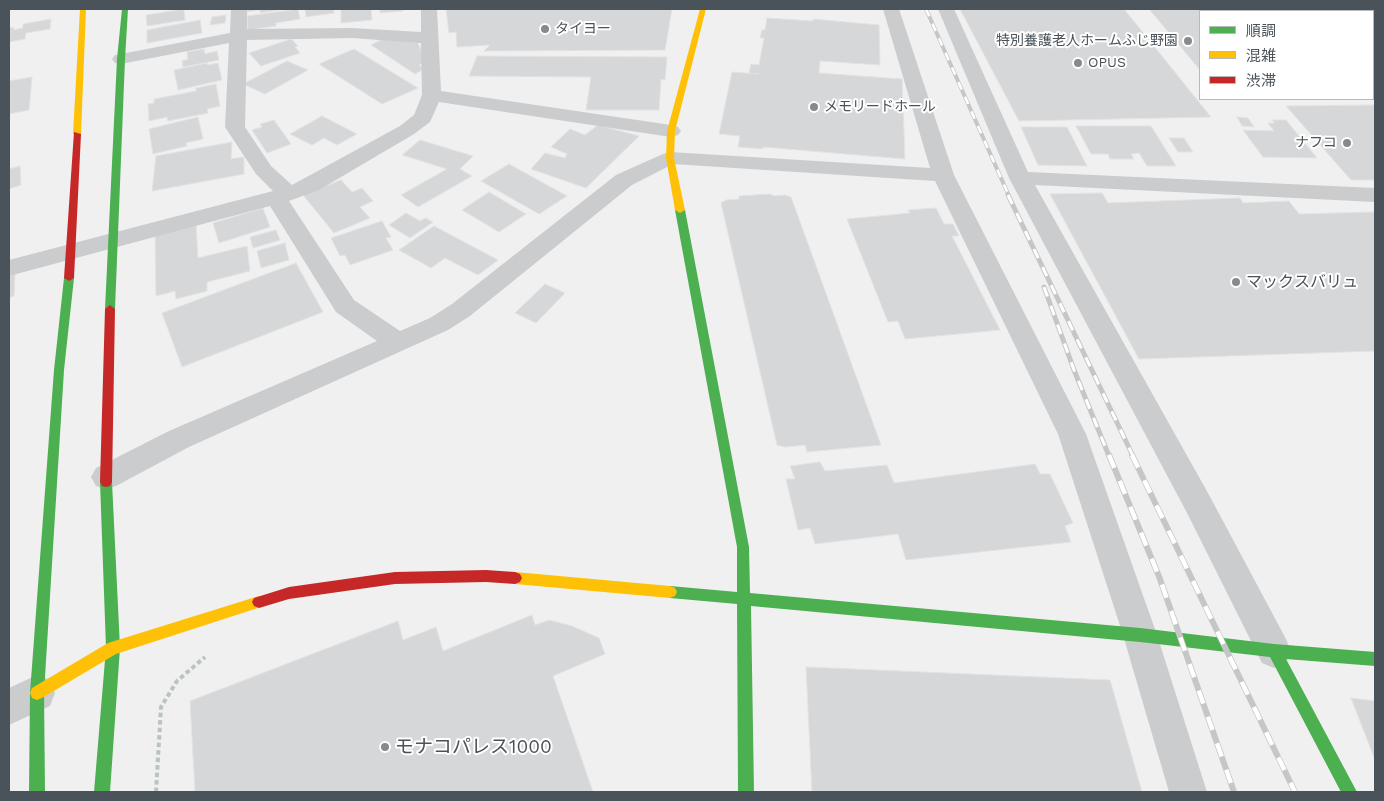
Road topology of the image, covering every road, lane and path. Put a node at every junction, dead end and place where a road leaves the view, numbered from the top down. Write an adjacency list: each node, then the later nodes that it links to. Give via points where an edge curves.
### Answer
1 (83, 9): 19 (street)
2 (125, 9): 10 (street)
3 (239, 9): 8 (street)
4 (429, 9): 9 (street)
5 (703, 9): 12 (street)
6 (891, 9): 14 (street)
7 (946, 9): 15 (street)
8 (237, 37): 9 (street, via 277,33 352,33); 10 (street); 16 (street, via 236,127)
9 (430, 38): 11 (street)
10 (121, 59): 18 (street)
11 (432, 96): 12 (street); 16 (street, via 423,118 407,130 311,185)
12 (670, 131): 13 (street)
13 (670, 158): 14 (street); 21 (street, via 624,180 461,310); 23 (street, via 742,547)
14 (943, 175): 24 (street, via 1072,434)
15 (1020, 178): 17 (street); 26 (street, via 1197,502)
16 (282, 195): 18 (street); 21 (street, via 346,306)
17 (1375, 195)
18 (114, 240): 19 (street); 22 (street)
19 (72, 251): 20 (street); 29 (street)
20 (9, 268)
21 (399, 343): 22 (street, via 179,439)
22 (106, 477): 25 (street)
23 (745, 598): 24 (street); 25 (street, via 486,576 395,578 289,593); 33 (street)
24 (1140, 636): 26 (street); 34 (street)
25 (113, 648): 29 (street); 31 (street)
26 (1274, 651): 28 (street); 35 (street)
27 (205, 657): 32 (path, via 177,681 161,707)
28 (1375, 659)
29 (23, 700): 30 (street)
30 (37, 792)
31 (102, 792)
32 (156, 792)
33 (746, 792)
34 (1188, 792)
35 (1350, 792)

